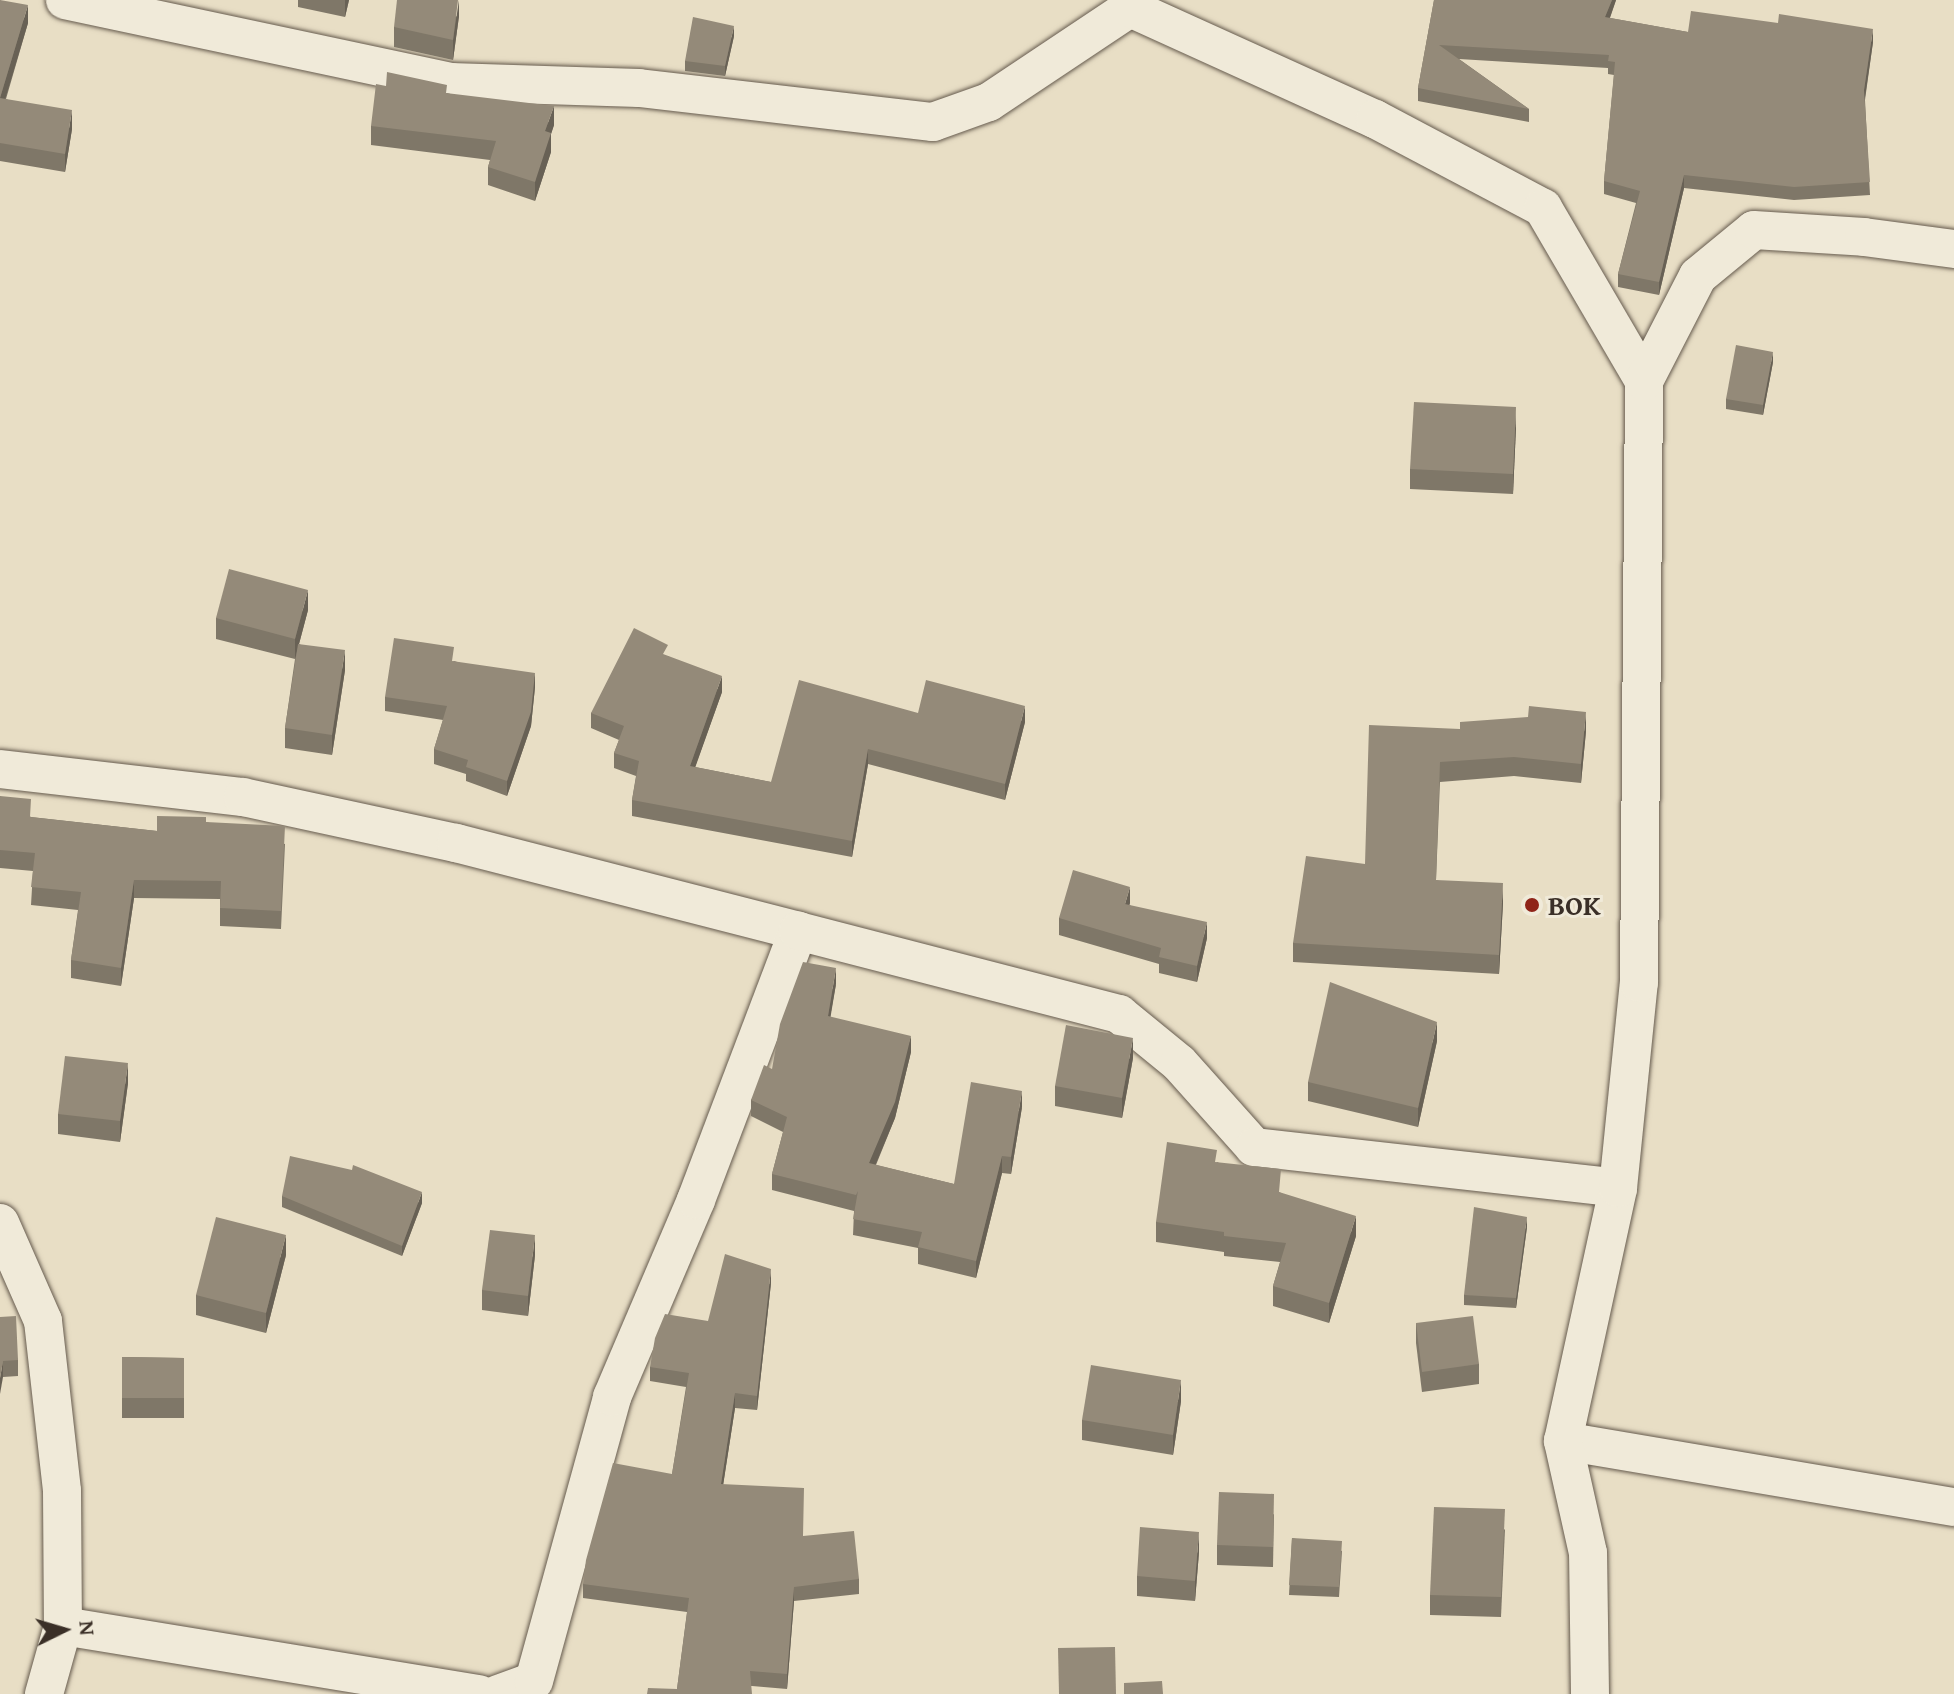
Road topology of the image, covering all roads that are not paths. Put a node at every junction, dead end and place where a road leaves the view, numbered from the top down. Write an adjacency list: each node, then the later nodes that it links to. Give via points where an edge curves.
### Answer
1 (65, 0): 2 (street, via 450,82 639,88 933,122 989,102)
2 (1130, 4): 4 (street, via 1375,119 1543,208)
3 (1954, 249): 4 (street, via 1754,230 1698,276)
4 (1644, 381): 7 (street, via 1639,983)
5 (0, 769): 6 (street, via 243,797 456,843)
6 (798, 931): 7 (street, via 1119,1014 1179,1063 1254,1147); 14 (street, via 696,1200 612,1397 534,1681)
7 (1618, 1188): 9 (street)
8 (0, 1223): 11 (street, via 43,1321 62,1491)
9 (1563, 1441): 10 (street); 15 (street, via 1588,1553)
10 (1954, 1507)
11 (63, 1626): 12 (street); 13 (street)
12 (44, 1694)
13 (479, 1694)
14 (498, 1694)
15 (1590, 1694)

